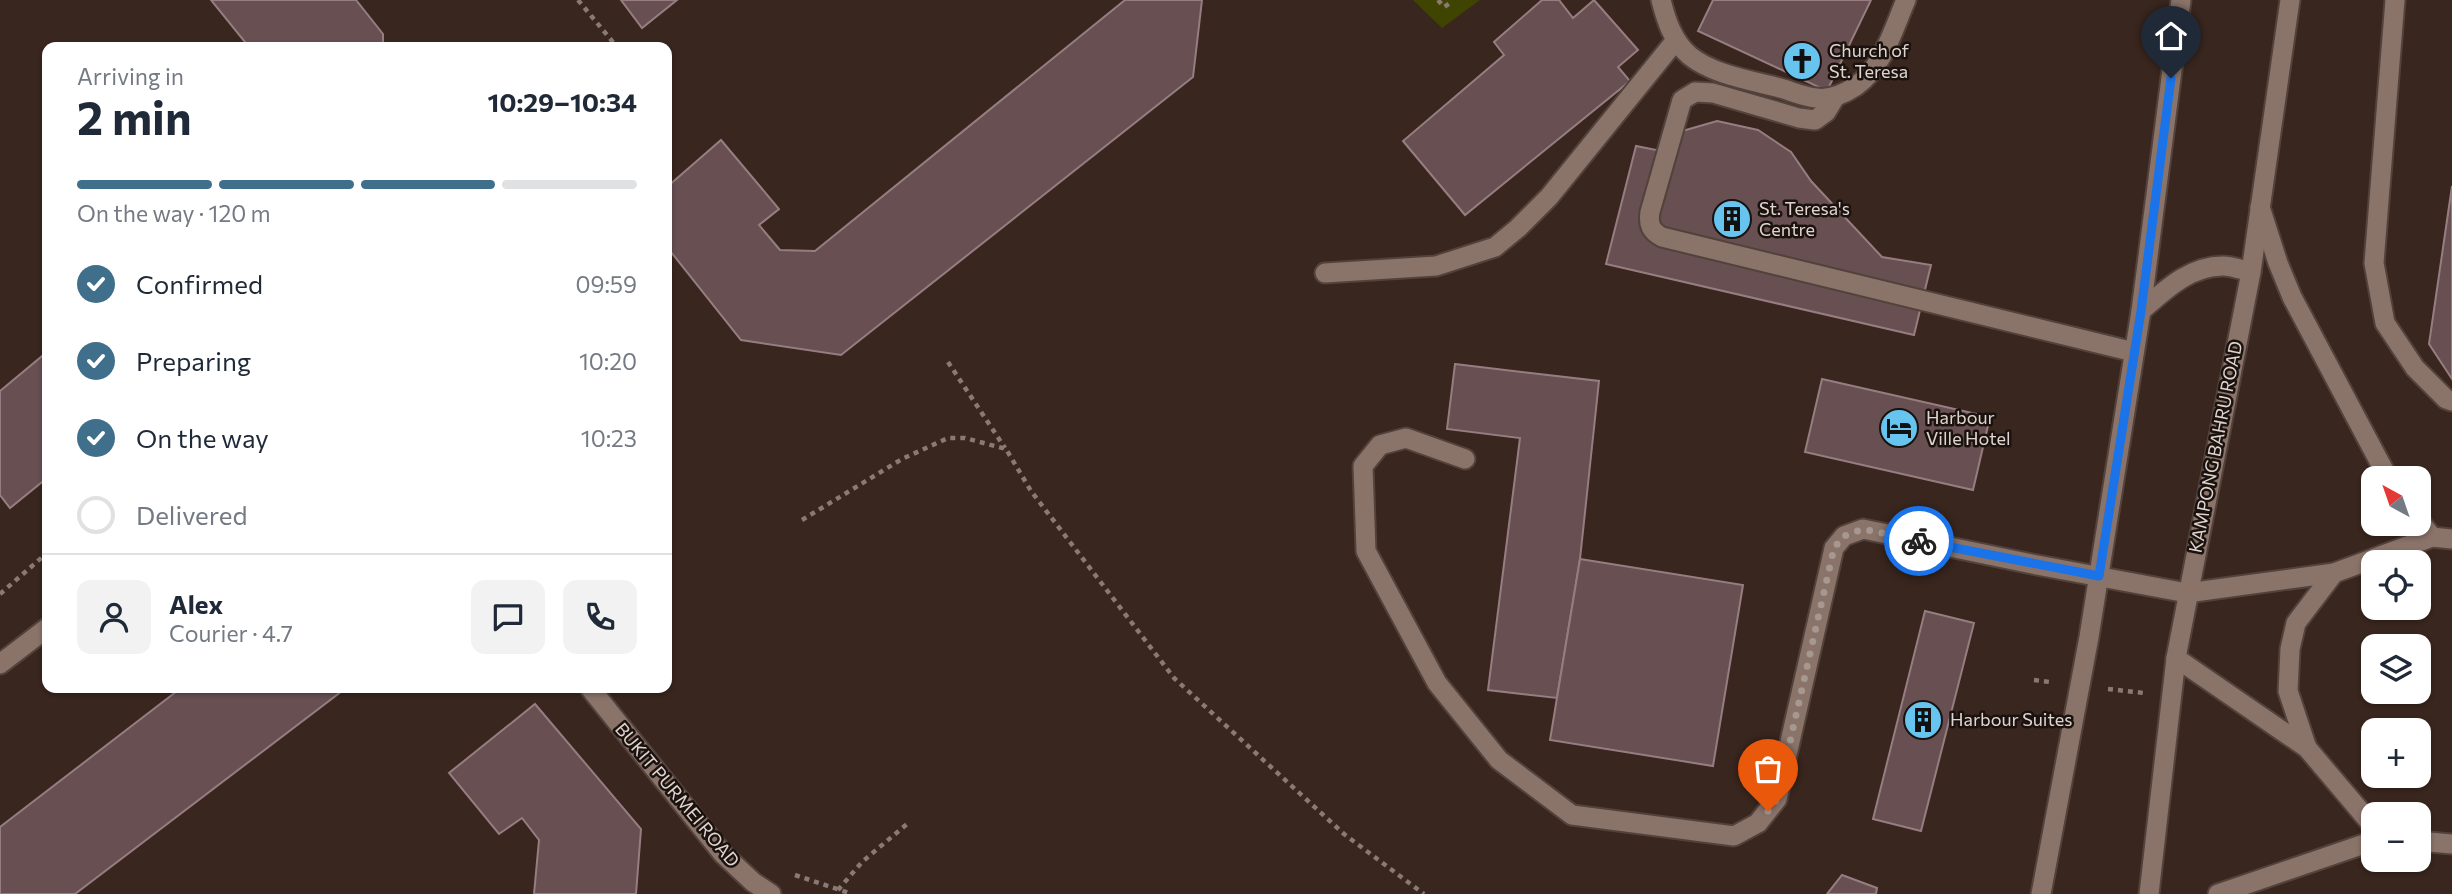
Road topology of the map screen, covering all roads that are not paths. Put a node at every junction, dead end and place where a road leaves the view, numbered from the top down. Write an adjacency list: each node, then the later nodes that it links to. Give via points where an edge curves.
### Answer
1 (1661, 0): 6 (main road)
2 (1906, 0): 7 (main road, via 1878,64 1855,87)
3 (2181, 0): 11 (main road)
4 (2290, 0): 8 (main road, KAMPONG BAHRU ROAD)
5 (2395, 0): 13 (main road, via 2374,262 2385,323 2415,368)
6 (1676, 40): 7 (main road, via 1688,55 1709,68 1816,98); 10 (main road, via 1549,197 1495,247 1436,265)
7 (1835, 97): 12 (main road, via 1815,120 1713,93 1695,92 1682,100 1650,212 1653,232)
8 (2260, 208): 9 (main road, KAMPONG BAHRU ROAD); 15 (main road, via 2292,297)
9 (2250, 272): 11 (main road, via 2225,265 2201,269 2173,283); 20 (main road, KAMPONG BAHRU ROAD)
10 (1325, 273)
11 (2141, 311): 12 (main road)
12 (2134, 352): 19 (main road)
13 (2452, 401)
14 (1465, 459): 19 (main road, via 1406,438 1380,445 1363,466 1366,551 1437,683 1499,760 1573,815 1734,836 1758,823 1777,799 1834,548 1844,536 1863,529)
15 (2382, 466)
16 (2432, 537): 17 (main road); 18 (main road)
17 (2452, 539)
18 (2334, 573): 20 (main road); 25 (main road, via 2296,623 2290,649 2288,691)
19 (2099, 576): 20 (main road); 31 (main road)
20 (2187, 593): 22 (main road, KAMPONG BAHRU ROAD)
21 (42, 632): 23 (main road)
22 (2176, 658): 25 (main road); 32 (main road, KAMPONG BAHRU ROAD)
23 (0, 664)
24 (594, 693): 30 (main road, BUKIT PURMEI ROAD, via 723,854)
25 (2307, 748): 26 (main road)
26 (2361, 811)
27 (2431, 842): 28 (main road)
28 (2452, 844)
29 (2361, 845): 33 (main road)
30 (771, 894)
31 (2041, 894)
32 (2149, 894)
33 (2218, 894)

